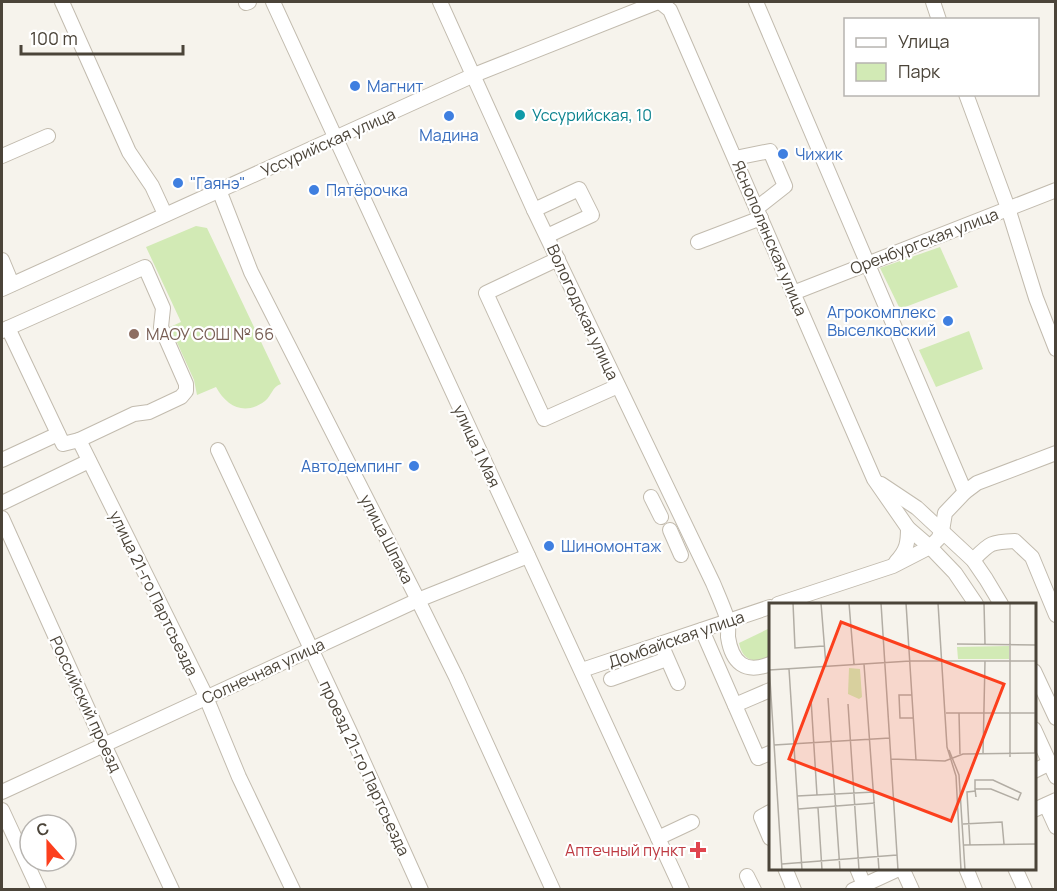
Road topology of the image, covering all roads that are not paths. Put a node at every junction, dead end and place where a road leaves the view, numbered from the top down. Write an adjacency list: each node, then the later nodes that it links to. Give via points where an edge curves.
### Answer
1 (62, 2): 19 (street, via 129,152)
2 (273, 2): 11 (street, улица 1 Мая)
3 (440, 2): 8 (street, Вологодская улица)
4 (659, 2): 8 (street, Уссурийская улица); 13 (street, Яснополянская улица, via 670,10)
5 (756, 2): 24 (street)
6 (933, 2): 7 (street)
7 (938, 18)
8 (474, 75): 11 (street, Уссурийская улица); 17 (street, Вологодская улица)
9 (967, 96): 16 (street)
10 (48, 136): 12 (street)
11 (336, 139): 14 (street, Уссурийская улица); 47 (street, улица 1 Мая)
12 (2, 156)
13 (735, 158): 18 (street, Яснополянская улица); 18 (street, via 770,151 785,186)
14 (219, 190): 19 (street, Уссурийская улица); 50 (street, улица Шпака, via 250,272)
15 (1056, 190): 16 (street, Оренбургская улица)
16 (1008, 208): 24 (street, Оренбургская улица); 28 (street)
17 (534, 210): 20 (street, Вологодская улица); 20 (street, via 579,189 592,215)
18 (759, 213): 21 (street); 26 (street, Яснополянская улица)
19 (165, 214): 25 (street, Уссурийская улица)
20 (547, 236): 22 (street, Вологодская улица)
21 (698, 242)
22 (558, 259): 29 (street, Вологодская улица); 29 (street, via 486,293 544,419)
23 (2, 260): 25 (street)
24 (868, 262): 26 (street, Оренбургская улица); 37 (street)
25 (7, 287)
26 (793, 292): 36 (street, Яснополянская улица)
27 (4, 330): 30 (street); 31 (street, via 145,267 163,308 161,327 186,391 149,412 134,414)
28 (1056, 349)
29 (618, 386): 40 (street, Вологодская улица)
30 (58, 434): 31 (street, via 63,444); 34 (street)
31 (79, 440): 35 (street, улица 21-го Партсъезда)
32 (218, 450): 60 (street, проезд 21-го Партсъезда)
33 (1056, 453): 37 (street, via 977,483)
34 (2, 460)
35 (89, 461): 39 (street); 68 (street, улица 21-го Партсъезда)
36 (874, 479): 42 (street, Яснополянская улица); 43 (street, via 917,508)
37 (965, 492): 43 (street, via 945,513)
38 (651, 497): 40 (street, via 659,514)
39 (2, 503)
40 (675, 504): 44 (street, Вологодская улица)
41 (2, 518): 72 (street, Российский проезд)
42 (908, 528): 45 (street, Яснополянская улица); 49 (street, via 904,554)
43 (942, 531): 45 (street); 48 (street)
44 (689, 534): 46 (street, via 672,535); 57 (street, Вологодская улица, via 707,586)
45 (930, 547): 49 (street); 53 (street, Яснополянская улица, via 955,573)
46 (681, 555)
47 (528, 556): 50 (street, Солнечная улица); 63 (street, улица 1 Мая)
48 (973, 560): 54 (street); 56 (street, via 995,542 1015,542 1032,557)
49 (893, 566): 51 (street)
50 (418, 600): 60 (street, Солнечная улица); 96 (street, улица Шпака)
51 (808, 600): 52 (street)
52 (786, 603)
53 (975, 603)
54 (1000, 603)
55 (769, 608): 57 (street, Домбайская улица)
56 (1056, 615)
57 (728, 621): 58 (street, Домбайская улица); 62 (street, Вологодская улица, via 730,648 740,664 748,668)
58 (702, 630): 59 (street, Домбайская улица); 69 (street)
59 (660, 644): 61 (street); 63 (street, Домбайская улица)
60 (311, 649): 68 (street, Солнечная улица); 95 (street, проезд 21-го Партсъезда)
61 (667, 659): 65 (street); 66 (street)
62 (769, 665)
63 (582, 670): 83 (street, улица 1 Мая)
64 (1036, 673): 70 (street)
65 (611, 679)
66 (678, 682)
67 (769, 691): 69 (street)
68 (206, 698): 72 (street, Солнечная улица); 94 (street, улица 21-го Партсъезда)
69 (735, 705): 73 (street)
70 (1056, 718)
71 (1036, 731): 74 (street)
72 (105, 745): 76 (street, Солнечная улица); 93 (street, Российский проезд)
73 (764, 756)
74 (1053, 770): 75 (street)
75 (1036, 771)
76 (2, 792)
77 (1045, 805): 81 (street)
78 (2, 810): 92 (street)
79 (769, 813): 82 (street, via 761,817)
80 (692, 822): 83 (street)
81 (1056, 826)
82 (769, 834)
83 (658, 838): 97 (street, улица 1 Мая)
84 (786, 870): 99 (street)
85 (857, 870): 91 (street)
86 (898, 870): 91 (street)
87 (903, 870): 100 (street)
88 (967, 870): 101 (street)
89 (1016, 870): 102 (street)
90 (747, 876): 98 (street)
91 (861, 888)
92 (39, 890)
93 (172, 890)
94 (293, 890)
95 (421, 890)
96 (553, 890)
97 (682, 890)
98 (754, 890)
99 (794, 890)
100 (912, 890)
101 (975, 890)
102 (1025, 890)

